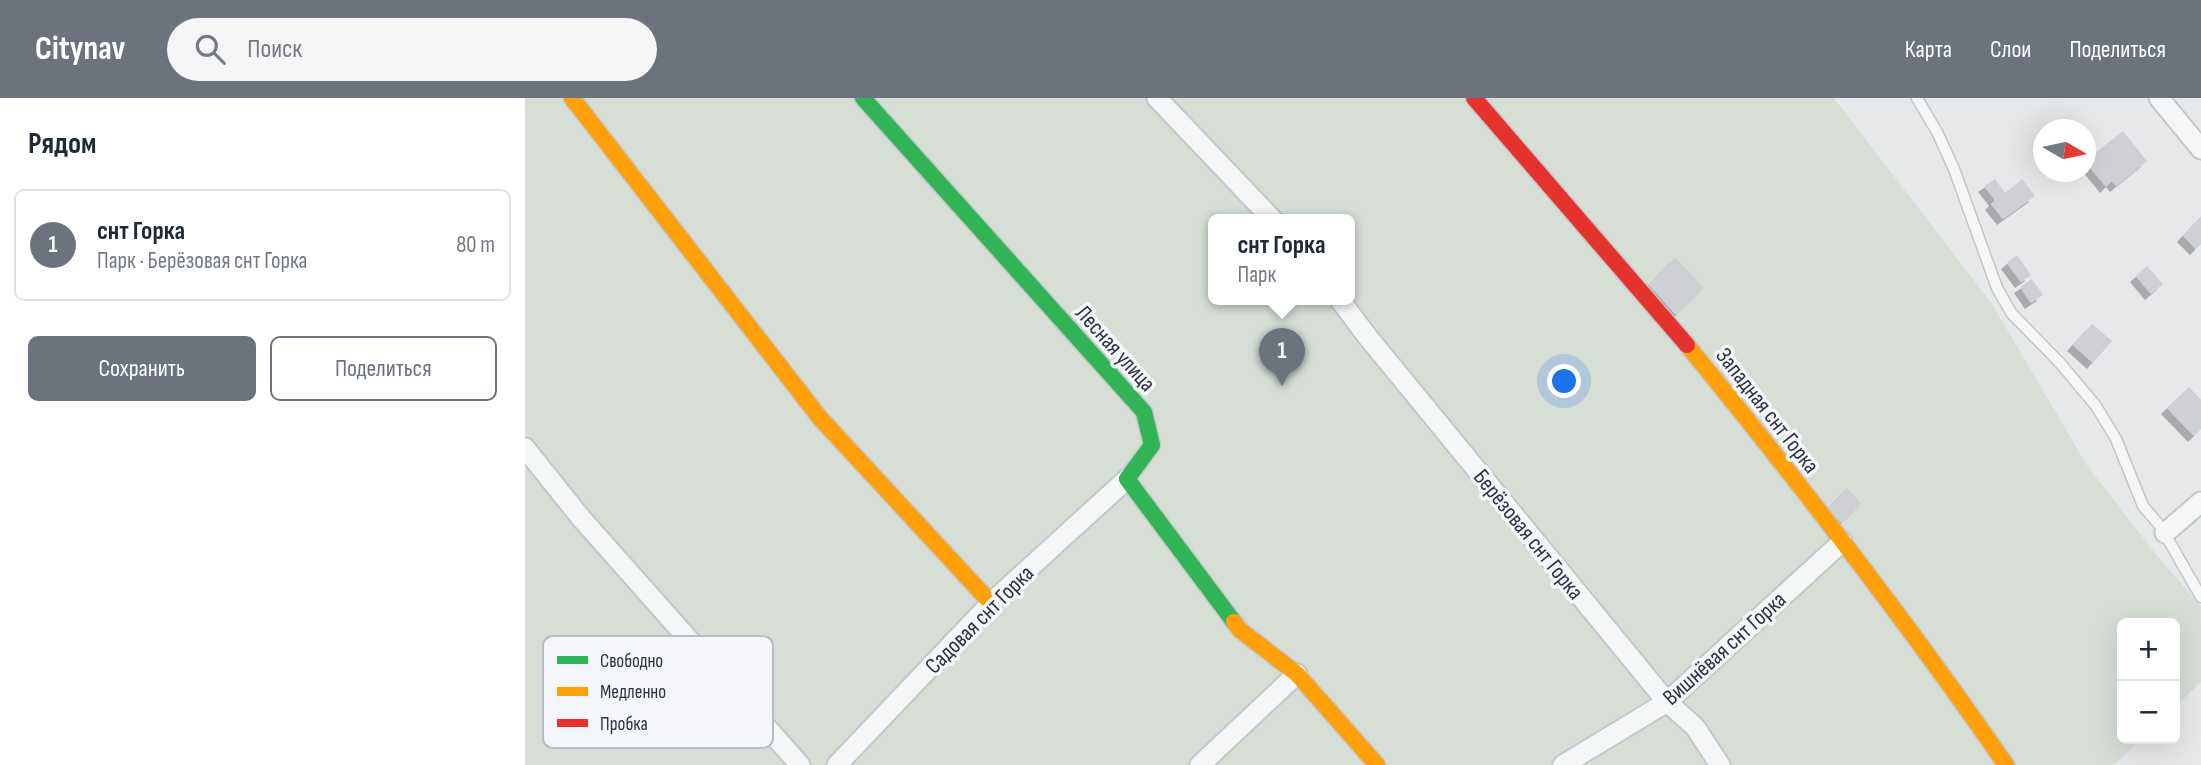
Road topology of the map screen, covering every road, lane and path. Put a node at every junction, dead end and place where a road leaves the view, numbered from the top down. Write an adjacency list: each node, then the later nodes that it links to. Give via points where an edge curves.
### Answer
1 (572, 98): 16 (street, via 820,418)
2 (863, 98): 11 (street, Лесная улица, via 1144,412 1152,445)
3 (1157, 98): 8 (street)
4 (1474, 98): 14 (street, Западная снт Горка, via 1666,319)
5 (1917, 98): 13 (lane, via 1954,169 1997,288 2012,314 2097,406 2143,506)
6 (2159, 98): 7 (street)
7 (2201, 149)
8 (1267, 214)
9 (1344, 305): 19 (street, Берёзовая снт Горка)
10 (525, 448): 17 (street)
11 (1127, 479): 16 (street, Садовая снт Горка); 18 (street, via 1240,630)
12 (2201, 502): 13 (street)
13 (2165, 533): 15 (lane)
14 (1842, 542): 19 (street, Вишнёвая снт Горка); 27 (street, Западная снт Горка)
15 (2201, 597)
16 (991, 603): 22 (street, Садовая снт Горка)
17 (686, 636)
18 (1297, 674): 23 (street); 24 (street)
19 (1667, 702): 25 (street, Вишнёвая снт Горка); 26 (street, Берёзовая снт Горка, via 1695,727)
20 (773, 735): 21 (street)
21 (800, 765)
22 (837, 765)
23 (1201, 765)
24 (1377, 765)
25 (1563, 765)
26 (1720, 765)
27 (2006, 765)

